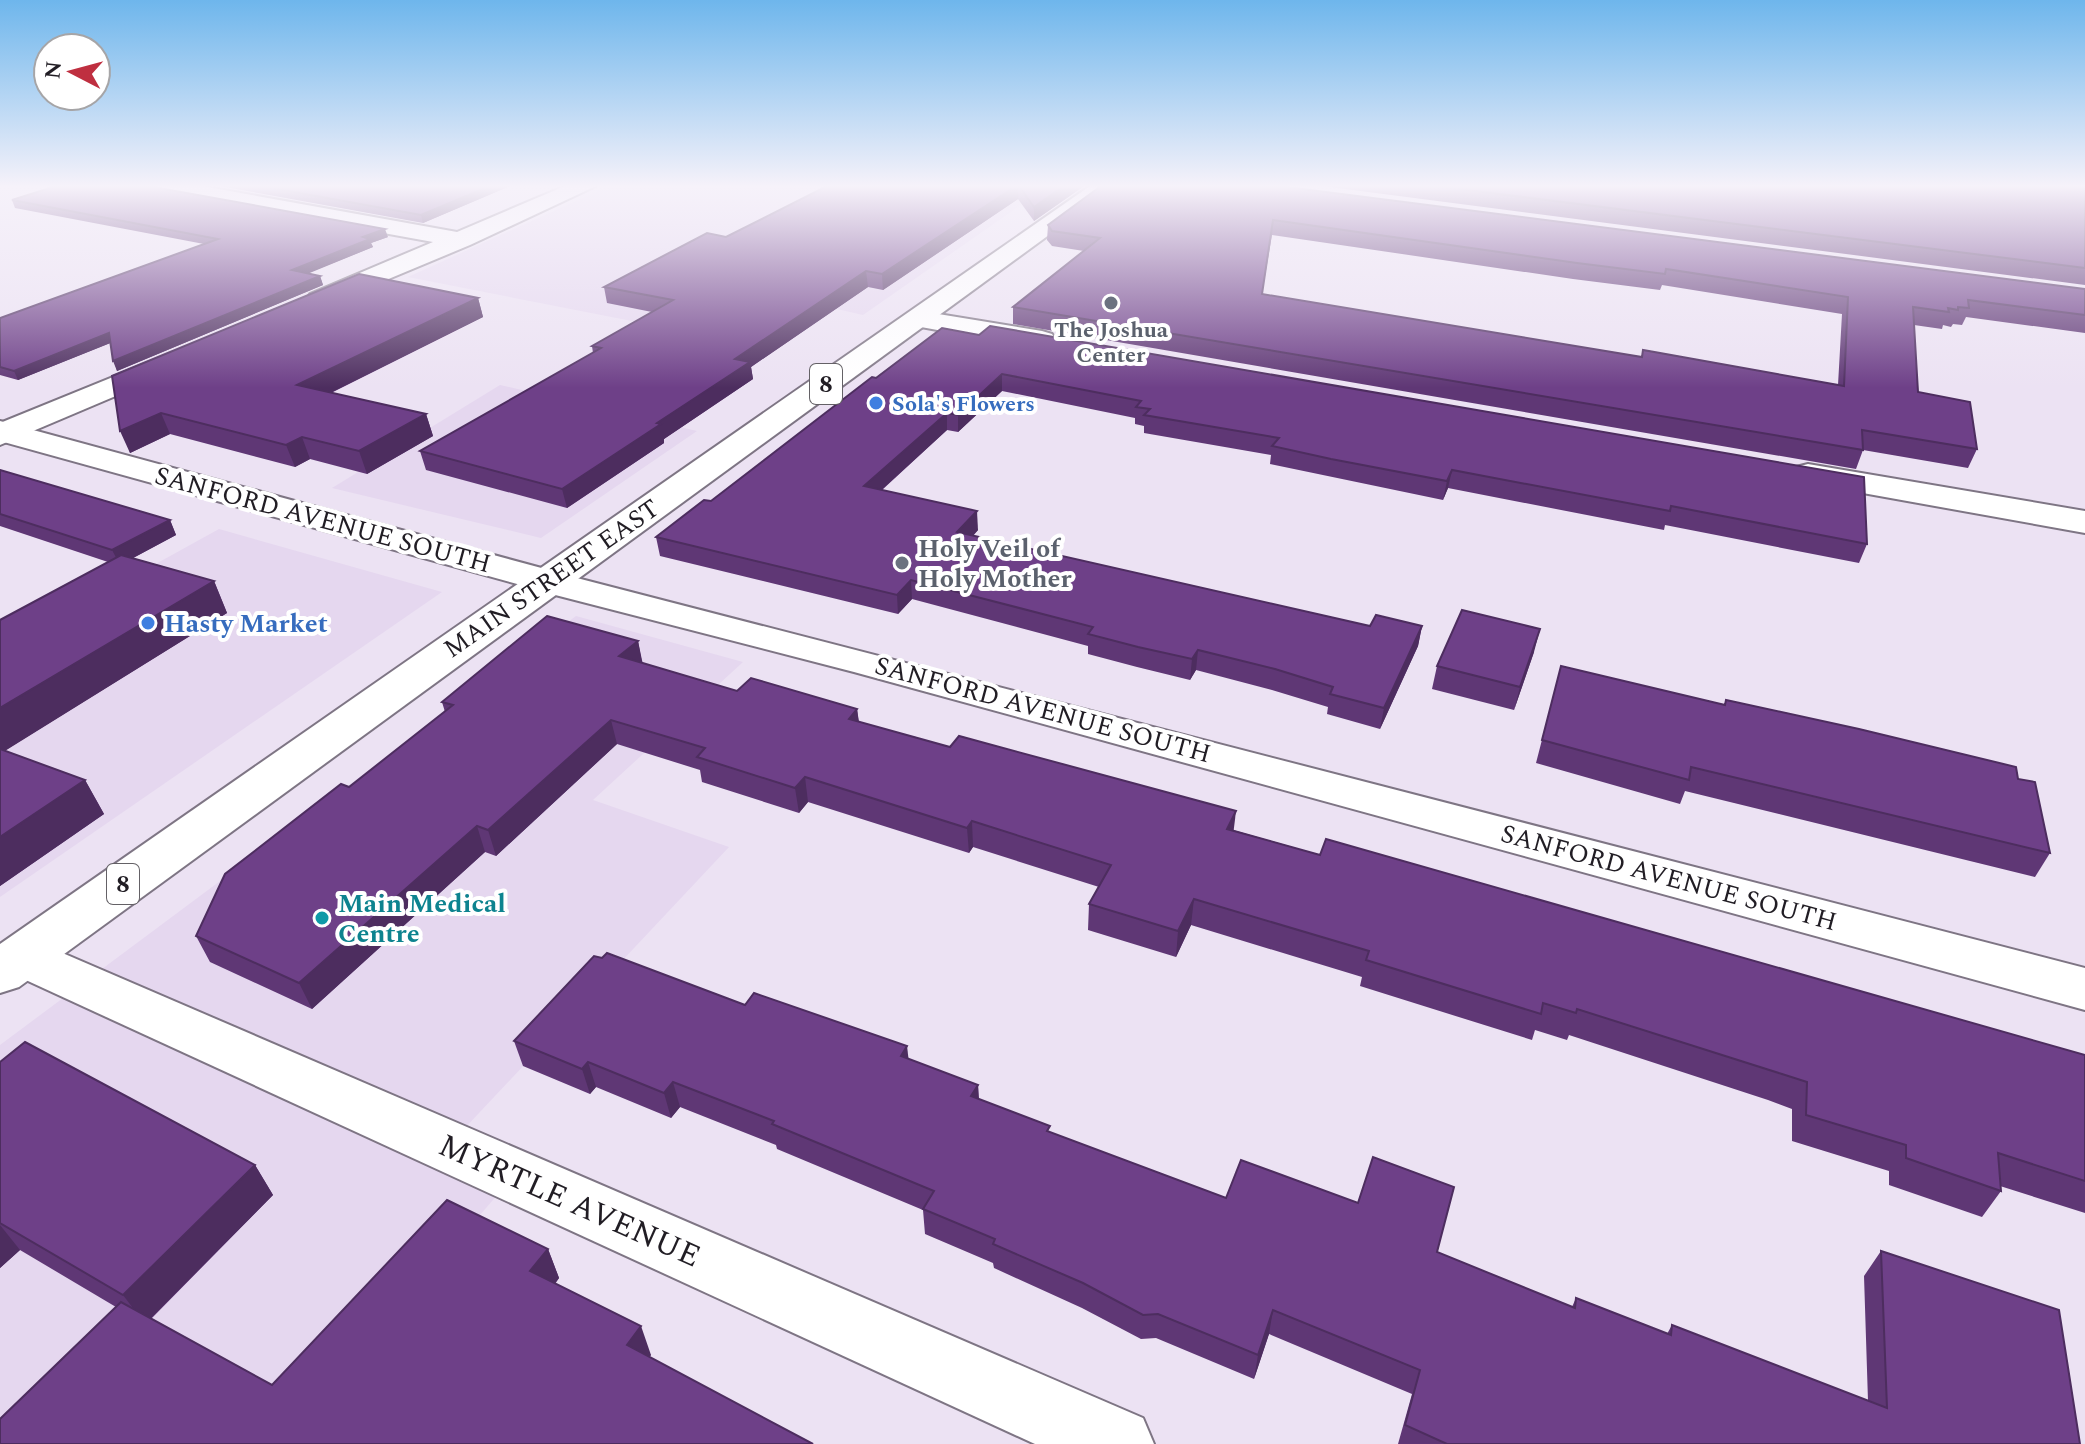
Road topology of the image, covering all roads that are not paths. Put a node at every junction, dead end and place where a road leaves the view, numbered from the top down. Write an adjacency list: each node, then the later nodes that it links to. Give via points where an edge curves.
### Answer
1 (429, 253): 3 (street)
2 (1011, 253): 4 (street, MAIN STREET EAST / 8)
3 (291, 312)
4 (920, 319): 5 (street); 10 (street, MAIN STREET EAST / 8)
5 (1075, 346)
6 (191, 354): 7 (street)
7 (2, 433): 10 (street, SANFORD AVENUE SOUTH)
8 (1782, 469): 9 (street)
9 (2085, 522)
10 (546, 581): 11 (street, MAIN STREET EAST / 8); 12 (street, SANFORD AVENUE SOUTH)
11 (12, 964): 13 (street, MYRTLE AVENUE)
12 (2085, 989)
13 (1117, 1444)

